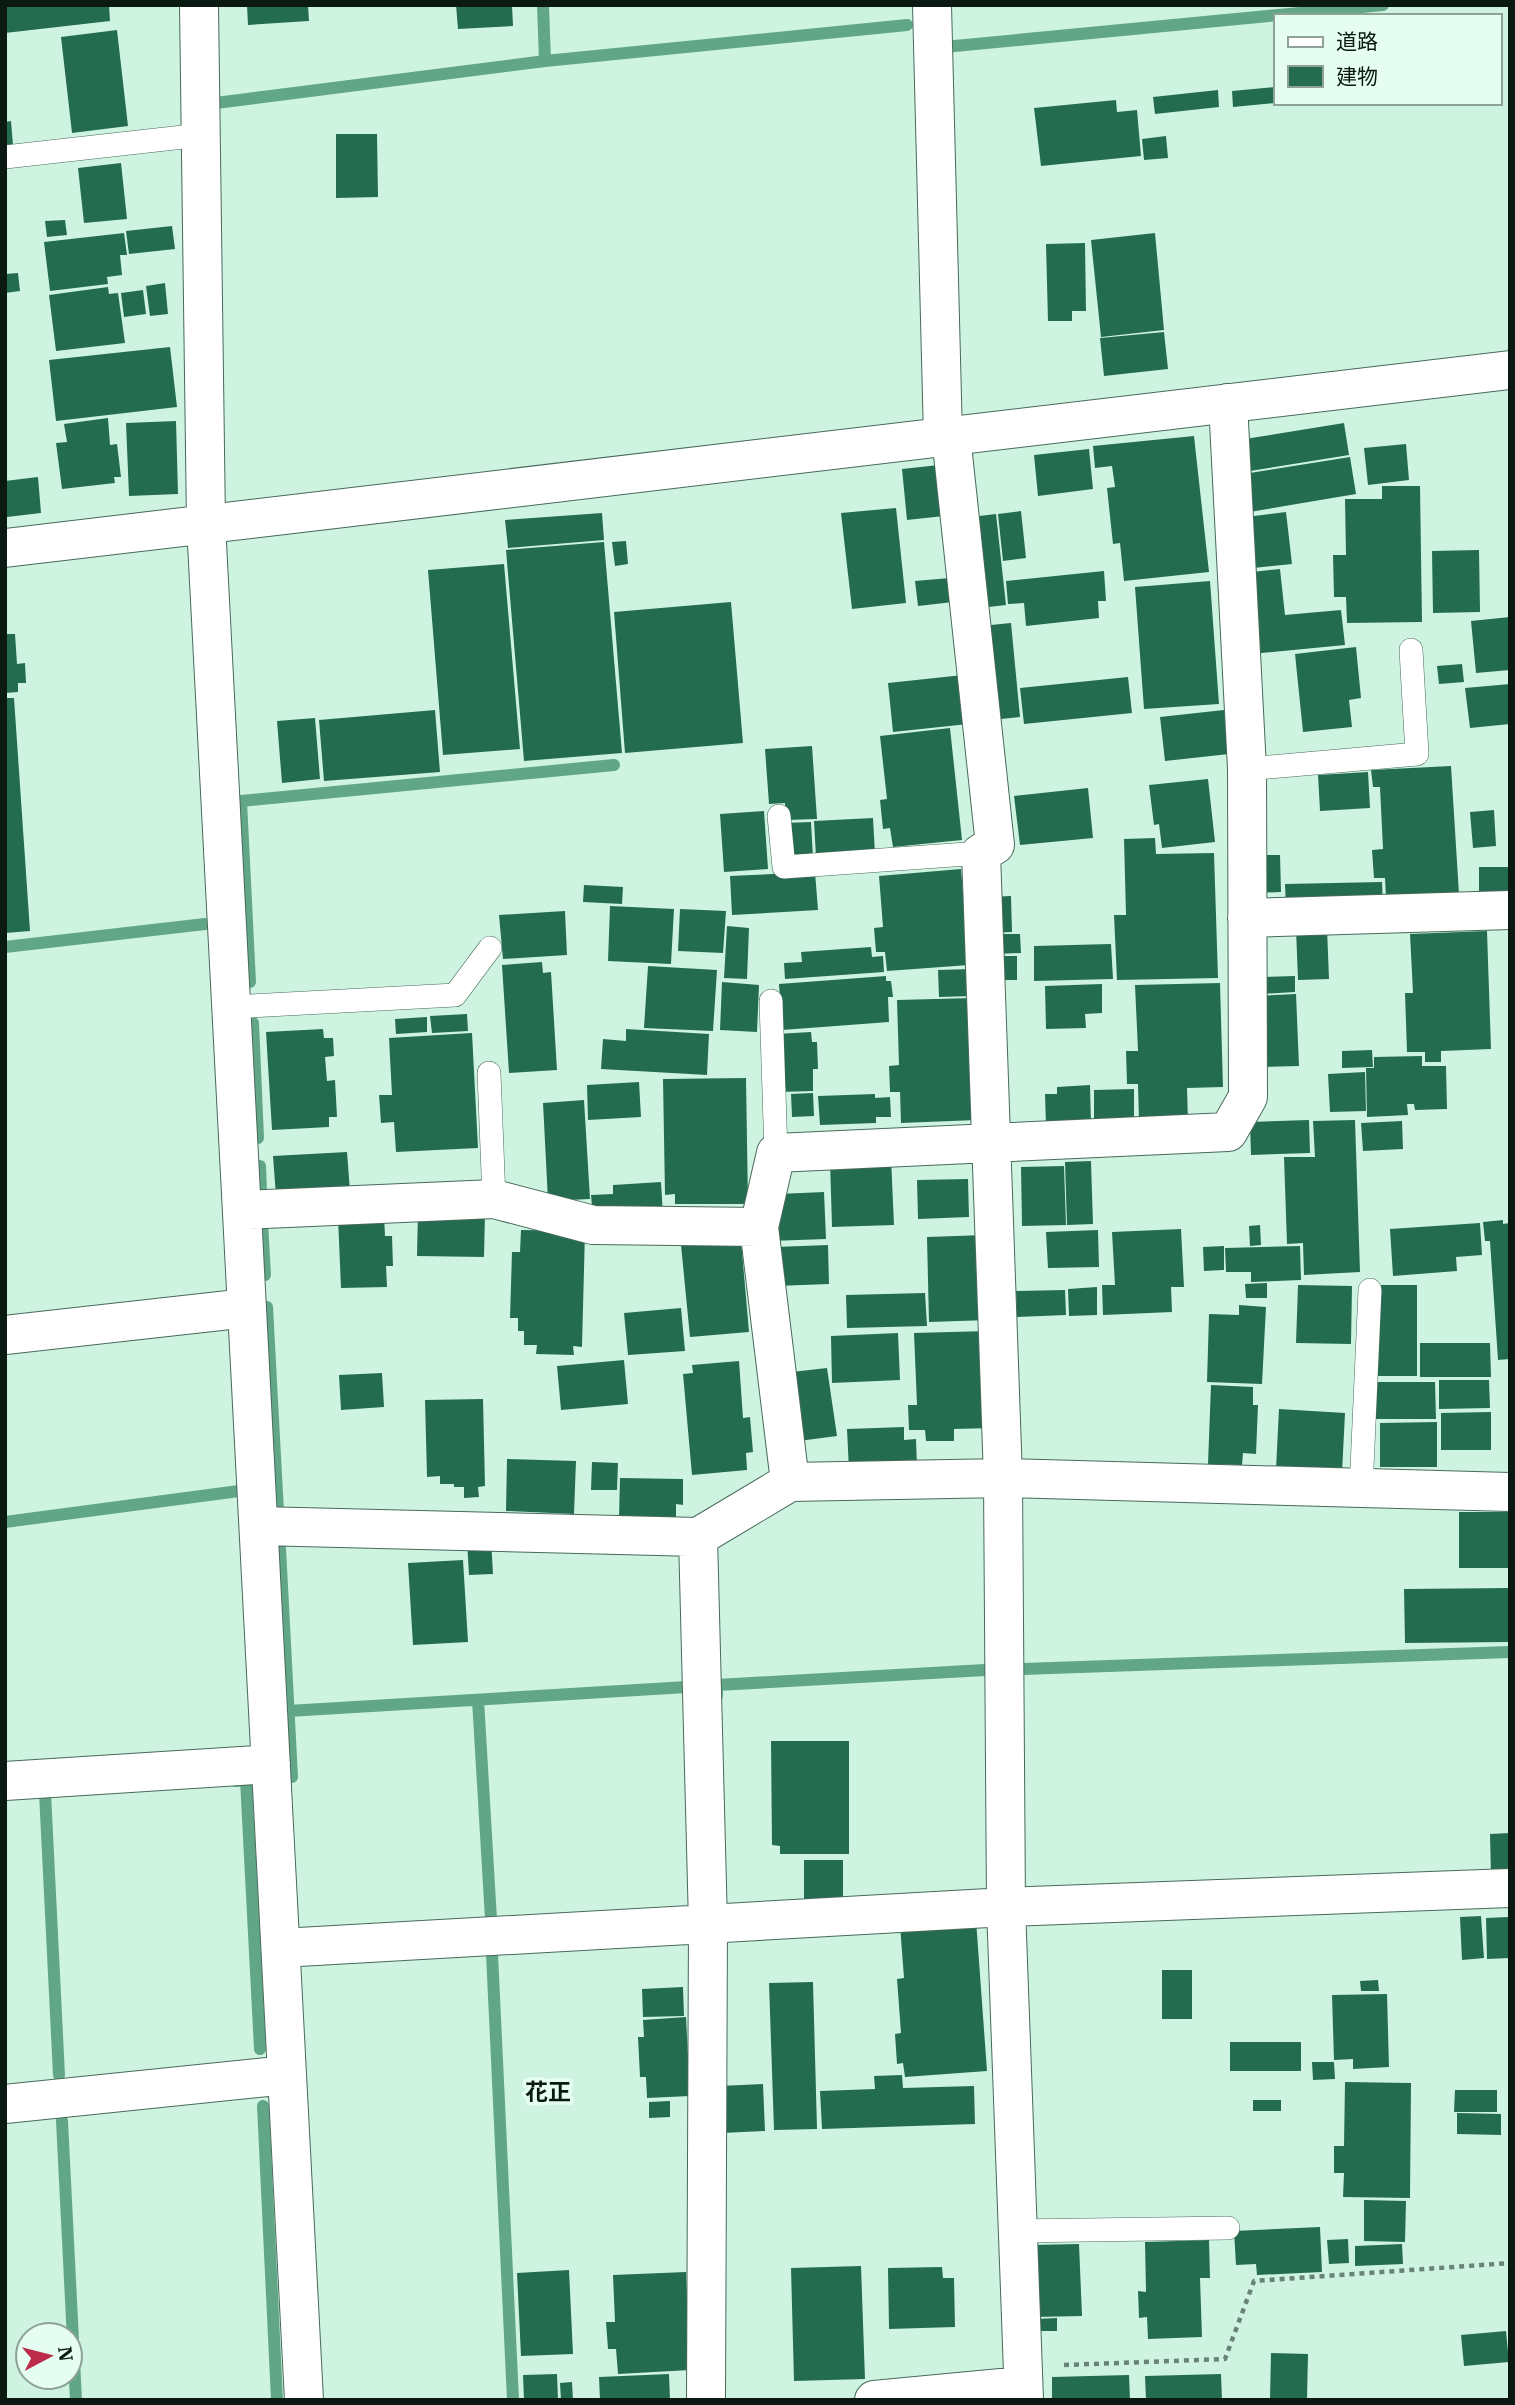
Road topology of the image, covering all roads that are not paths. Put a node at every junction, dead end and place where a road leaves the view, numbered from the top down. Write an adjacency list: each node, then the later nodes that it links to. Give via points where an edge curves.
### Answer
1 (199, 5): 3 (street)
2 (932, 5): 7 (street)
3 (201, 135): 4 (lane); 8 (street)
4 (5, 157)
5 (1510, 370): 6 (street)
6 (1228, 403): 7 (street); 11 (street)
7 (947, 436): 8 (street); 13 (street, via 995,845)
8 (206, 524): 9 (street); 18 (street)
9 (5, 548)
10 (1411, 650): 11 (lane, via 1417,754)
11 (1247, 769): 15 (street)
12 (779, 816): 13 (lane, via 783,867)
13 (981, 853): 20 (street)
14 (1510, 910): 15 (street)
15 (1247, 918): 20 (street, via 1248,1097 1228,1132)
16 (490, 948): 18 (lane, via 455,995)
17 (771, 1002): 21 (lane)
18 (232, 1007): 23 (street)
19 (489, 1073): 22 (lane)
20 (991, 1142): 21 (street); 28 (street)
21 (776, 1153): 24 (street)
22 (494, 1199): 23 (street); 24 (street, via 593,1225)
23 (242, 1210): 26 (street)
24 (759, 1227): 29 (street)
25 (1370, 1290): 30 (lane)
26 (247, 1308): 27 (street); 32 (street)
27 (5, 1335)
28 (1003, 1478): 29 (street); 30 (street); 37 (street)
29 (790, 1482): 33 (street)
30 (1361, 1490): 31 (street)
31 (1510, 1492)
32 (259, 1526): 33 (street); 34 (street)
33 (698, 1537): 38 (street)
34 (271, 1765): 35 (street); 39 (street)
35 (5, 1781)
36 (1510, 1888): 37 (street)
37 (1006, 1907): 38 (street); 43 (street)
38 (708, 1924): 39 (street); 46 (street)
39 (281, 1948): 40 (street)
40 (287, 2075): 41 (street); 45 (street)
41 (5, 2104)
42 (1228, 2228): 43 (lane)
43 (1017, 2231): 44 (street)
44 (1023, 2384): 47 (street)
45 (304, 2400)
46 (706, 2400)
47 (874, 2400)

